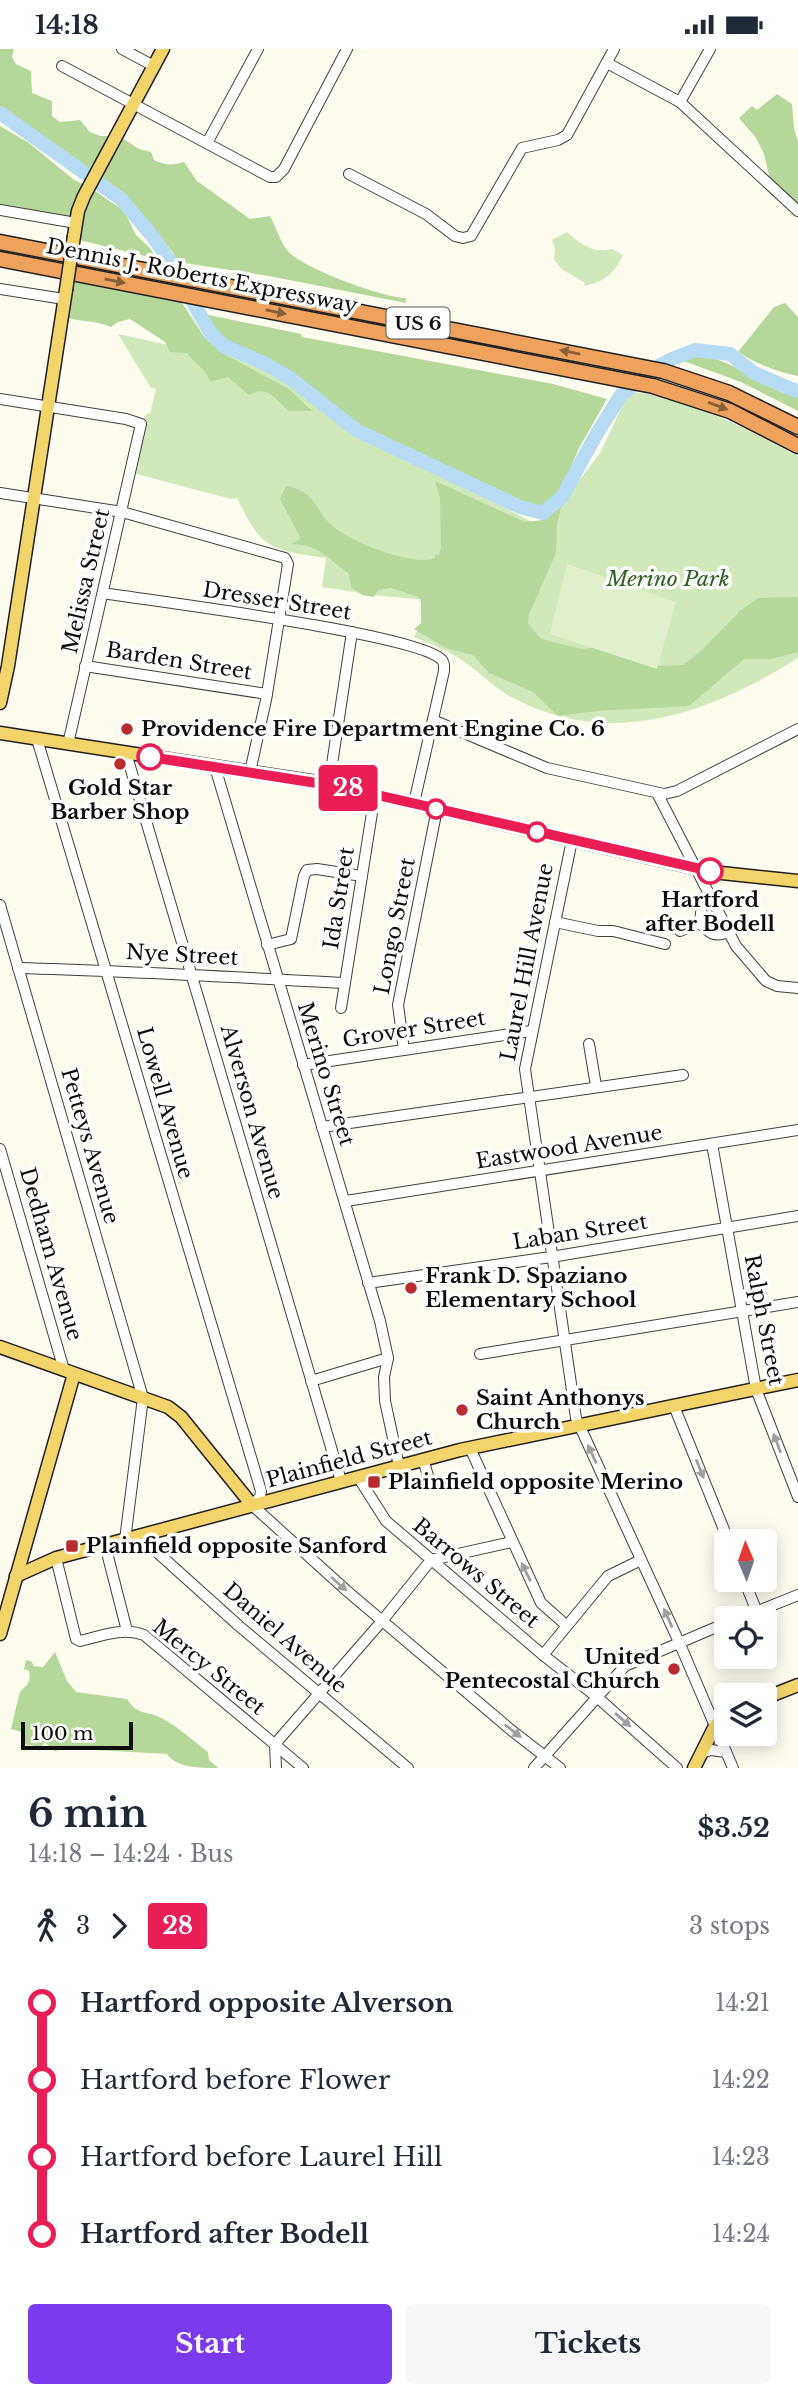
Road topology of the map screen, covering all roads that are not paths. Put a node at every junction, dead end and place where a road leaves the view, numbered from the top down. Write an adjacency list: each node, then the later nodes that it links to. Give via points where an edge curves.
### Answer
1 (122, 49): 9 (street)
2 (163, 49): 9 (main road)
3 (258, 49): 12 (street)
4 (347, 49): 12 (street, via 276,177)
5 (614, 49): 7 (street)
6 (710, 49): 10 (street)
7 (607, 63): 10 (street); 13 (street, via 567,135 522,148 471,236 455,236 426,214)
8 (62, 66): 11 (street)
9 (154, 66): 11 (main road)
10 (680, 102): 15 (street)
11 (134, 104): 12 (street); 16 (main road, via 82,201)
12 (208, 143)
13 (349, 174)
14 (0, 210): 16 (street)
15 (798, 211)
16 (76, 223): 20 (main road, bridge)
17 (0, 241): 23 (highway, Dennis J. Roberts Expressway / US 6, one-way to 17, via 742,398 669,372)
18 (0, 259): 24 (highway, Dennis J. Roberts Expressway / US 6, one-way to 24, via 653,386 730,411)
19 (0, 289): 20 (street)
20 (65, 294): 22 (main road)
21 (0, 399): 22 (street)
22 (48, 406): 26 (main road); 27 (street, Melissa Street, via 141,424)
23 (798, 427)
24 (798, 446)
25 (0, 493): 26 (street)
26 (34, 498): 27 (street); 33 (main road)
27 (121, 512): 28 (street, Melissa Street); 29 (street, via 282,556 288,564)
28 (103, 593): 29 (street, Dresser Street); 31 (street, Melissa Street)
29 (278, 620): 30 (street, Dresser Street); 32 (street)
30 (352, 632): 34 (street, Dresser Street, via 412,646 442,660 444,671); 42 (street)
31 (85, 666): 32 (street, Barden Street); 38 (street, Melissa Street)
32 (267, 694): 41 (street)
33 (0, 703)
34 (433, 720): 43 (street, via 547,768); 45 (street)
35 (798, 729): 43 (street, via 677,791)
36 (0, 733): 37 (main road)
37 (37, 739): 38 (main road); 60 (street, Lowell Avenue)
38 (68, 744): 39 (main road)
39 (126, 753): 40 (main road); 61 (street, Alverson Avenue)
40 (215, 767): 41 (main road); 58 (street, Merino Street)
41 (250, 772): 42 (main road)
42 (329, 785): 44 (main road)
43 (657, 793): 48 (street)
44 (375, 795): 45 (main road); 49 (street, Ida Street)
45 (414, 803): 46 (main road)
46 (437, 809): 47 (main road); 68 (street, Longo Street, via 398,1005)
47 (572, 840): 48 (main road); 53 (street, Laurel Hill Avenue)
48 (695, 868): 50 (main road); 51 (street)
49 (362, 876): 58 (street, via 307,870 291,939); 63 (street, Ida Street)
50 (798, 881)
51 (709, 896): 54 (street, via 702,904); 56 (street)
52 (0, 905): 59 (street, Petteys Avenue)
53 (555, 922): 57 (street); 66 (street, Laurel Hill Avenue)
54 (700, 923): 55 (street); 56 (street, via 716,936)
55 (680, 931)
56 (728, 933): 64 (street, via 763,979)
57 (665, 944)
58 (267, 945): 62 (street, Merino Street)
59 (18, 968): 60 (street, Nye Street); 93 (street, Petteys Avenue)
60 (105, 969): 61 (street, Nye Street); 99 (street, Lowell Avenue)
61 (192, 976): 62 (street, Nye Street); 91 (street, Alverson Avenue)
62 (277, 979): 63 (street, Nye Street); 69 (street, Merino Street)
63 (344, 982): 65 (street, Ida Street)
64 (798, 988)
65 (341, 1009)
66 (531, 1031): 68 (street, Grover Street); 72 (street, Laurel Hill Avenue, via 525,1069)
67 (589, 1044): 71 (street)
68 (404, 1050): 69 (street, Grover Street)
69 (303, 1065): 73 (street, Merino Street)
70 (683, 1075): 71 (street)
71 (596, 1086): 72 (street)
72 (528, 1098): 73 (street); 77 (street, Laurel Hill Avenue)
73 (322, 1127): 78 (street, Merino Street)
74 (798, 1131): 75 (street, Eastwood Avenue)
75 (712, 1144): 77 (street, Eastwood Avenue); 80 (street, Ralph Street)
76 (0, 1149): 89 (street, Dedham Avenue)
77 (539, 1172): 78 (street, Eastwood Avenue); 81 (street, Laurel Hill Avenue)
78 (346, 1201): 82 (street, Merino Street)
79 (798, 1216): 80 (street, Laban Street)
80 (727, 1228): 81 (street, Laban Street); 84 (street, Ralph Street)
81 (551, 1257): 82 (street, Laban Street); 85 (street, Laurel Hill Avenue)
82 (368, 1283): 88 (street, Merino Street)
83 (798, 1303): 84 (street)
84 (741, 1313): 85 (street); 92 (street, Ralph Street)
85 (564, 1341): 87 (street); 95 (street, Laurel Hill Avenue)
86 (0, 1347): 89 (main road)
87 (480, 1354)
88 (388, 1359): 91 (street); 98 (street, Merino Street, via 385,1393)
89 (69, 1372): 93 (main road); 114 (main road)
90 (798, 1380): 92 (main road, Plainfield Street)
91 (312, 1381): 101 (street, Alverson Avenue)
92 (756, 1389): 94 (main road, Plainfield Street); 104 (street, Ralph Street, one-way to 92)
93 (143, 1398): 103 (main road, via 181,1417); 108 (street)
94 (674, 1406): 95 (main road, Plainfield Street); 106 (street, one-way to 106)
95 (579, 1425): 96 (main road, Plainfield Street); 113 (street, Laurel Hill Avenue, one-way to 95)
96 (470, 1448): 97 (main road, Plainfield Street); 109 (street)
97 (423, 1459): 98 (main road, Plainfield Street); 102 (street)
98 (399, 1466): 100 (main road, Plainfield Street)
99 (256, 1477): 103 (street); 105 (street, Lowell Avenue, via 261,1497)
100 (358, 1477): 101 (main road, Plainfield Street); 112 (street, Barrows Street, via 386,1521)
101 (341, 1481): 105 (main road, Plainfield Street)
102 (431, 1486)
103 (243, 1493): 105 (main road)
104 (798, 1497)
105 (252, 1505): 107 (main road, Plainfield Street); 117 (street, one-way to 117)
106 (724, 1529)
107 (139, 1536): 108 (main road, Plainfield Street); 125 (street, Daniel Avenue)
108 (125, 1539): 110 (main road, Plainfield Street)
109 (512, 1542): 112 (street); 118 (street, one-way to 109, via 541,1603)
110 (105, 1545): 111 (main road, Plainfield Street); 120 (street)
111 (56, 1558): 114 (main road, Plainfield Street); 120 (street, Mercy Street, via 80,1641)
112 (431, 1560): 117 (street); 123 (street, Barrows Street)
113 (641, 1560): 118 (street, via 608,1576); 122 (street, Laurel Hill Avenue, one-way to 113)
114 (16, 1576): 121 (main road)
115 (798, 1595): 116 (street)
116 (771, 1606)
117 (382, 1621): 125 (street); 134 (street, one-way to 134)
118 (566, 1625): 123 (street)
119 (714, 1628): 122 (street)
120 (127, 1631): 130 (street, Mercy Street, via 144,1635)
121 (0, 1634)
122 (679, 1642): 127 (street, via 625,1666); 128 (street, Laurel Hill Avenue)
123 (543, 1655): 127 (street, Barrows Street)
124 (798, 1685): 126 (main road)
125 (318, 1692): 130 (street); 137 (street, Daniel Avenue)
126 (777, 1693)
127 (597, 1697): 134 (street); 140 (street, Barrows Street, one-way to 140)
128 (714, 1724)
129 (714, 1728): 133 (main road)
130 (275, 1744): 135 (street); 136 (street, Mercy Street)
131 (723, 1746): 132 (street, Laurel Hill Avenue)
132 (726, 1752): 133 (street); 142 (street, Laurel Hill Avenue)
133 (701, 1753): 141 (main road)
134 (545, 1755): 138 (street); 139 (street)
135 (275, 1768)
136 (303, 1768)
137 (408, 1768)
138 (534, 1768)
139 (560, 1768)
140 (677, 1768)
141 (694, 1768)
142 (733, 1768)

